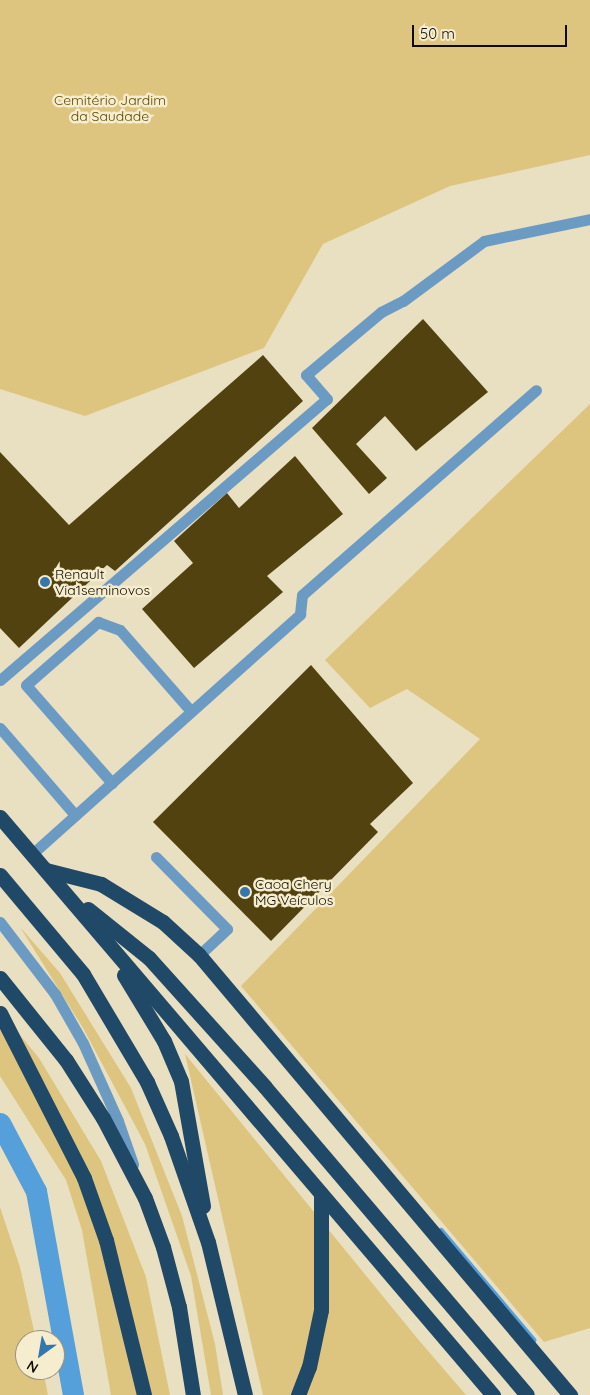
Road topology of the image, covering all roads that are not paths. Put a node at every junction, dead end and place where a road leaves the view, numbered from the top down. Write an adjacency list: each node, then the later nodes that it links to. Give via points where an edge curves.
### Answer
1 (590, 219): 3 (lane, via 484,240 403,301 381,312 306,375 327,399)
2 (536, 390): 4 (lane, via 302,595 300,614)
3 (0, 680)
4 (191, 711): 6 (lane); 6 (lane, via 120,630 98,622 26,685)
5 (0, 728): 7 (lane)
6 (112, 783): 7 (lane)
7 (76, 815): 9 (lane)
8 (0, 817): 9 (highway)
9 (32, 854): 11 (highway)
10 (156, 857): 16 (lane, via 227,928)
11 (46, 870): 13 (highway); 16 (highway, via 101,884 163,922)
12 (0, 875): 21 (highway, via 83,974 116,1026 171,1136)
13 (59, 884): 14 (highway); 27 (highway, via 149,958)
14 (70, 898): 19 (highway); 21 (highway, via 135,991 164,1041 181,1081)
15 (0, 922): 20 (lane, via 54,994 83,1043 118,1121)
16 (198, 955): 28 (highway)
17 (0, 978): 20 (highway, via 66,1060 103,1118)
18 (0, 1013): 22 (highway, via 90,1195 126,1313)
19 (321, 1194): 25 (highway, via 321,1310 309,1367); 26 (highway)
20 (145, 1198): 23 (highway, via 163,1247 179,1307)
21 (208, 1242): 24 (highway)
22 (144, 1395)
23 (193, 1395)
24 (245, 1395)
25 (298, 1395)
26 (493, 1395)
27 (527, 1395)
28 (570, 1395)

